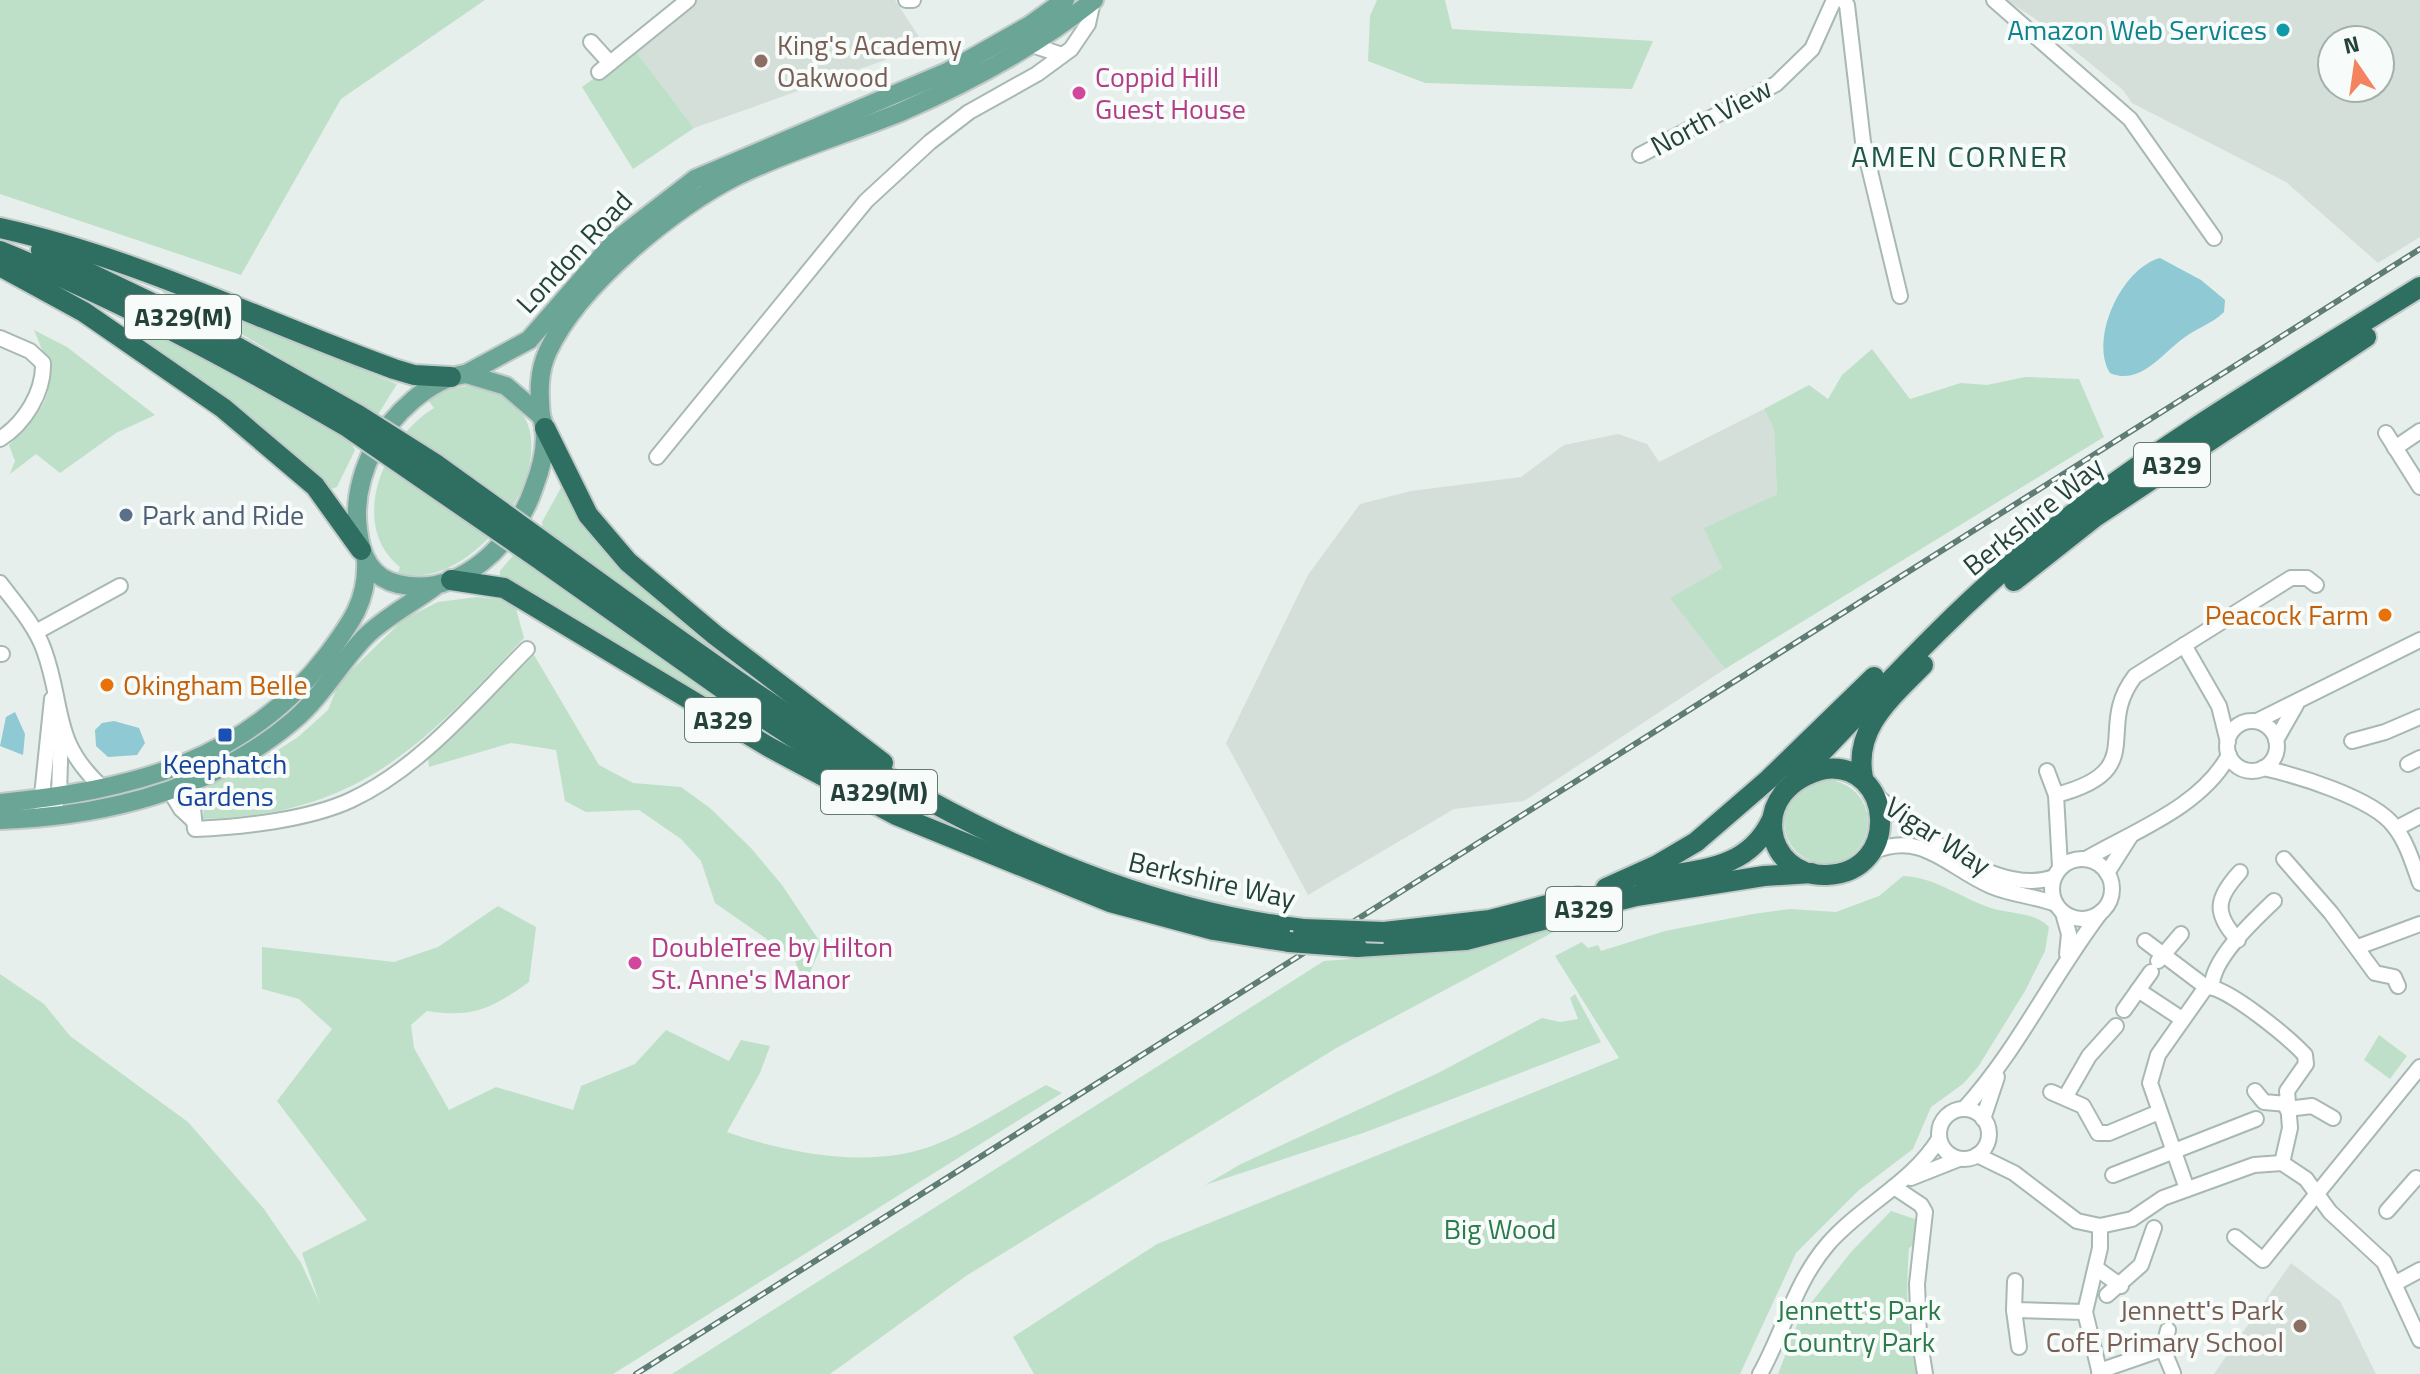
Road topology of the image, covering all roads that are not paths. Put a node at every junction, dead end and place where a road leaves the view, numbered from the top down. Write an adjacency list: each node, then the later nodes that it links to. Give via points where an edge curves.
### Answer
1 (688, 0): 9 (street, via 604,67)
2 (906, 0): 3 (street)
3 (913, 0)
4 (1065, 0): 20 (main road, London Road, via 947,72 695,179 615,241 529,340)
5 (1834, 0): 11 (street, North View, via 1812,49 1784,78 1759,96)
6 (1843, 0): 17 (street, via 1863,142)
7 (1994, 0): 13 (street, via 2130,119)
8 (1094, 1): 10 (main road, London Road); 10 (street, London Road, via 1078,41)
9 (591, 42)
10 (1048, 53): 22 (main road, London Road, via 1004,63 901,112 737,176 658,227 597,284 553,342 541,374); 27 (street, London Road, via 953,124 866,201)
11 (1640, 155)
12 (0, 231): 20 (highway, A329(M), via 185,286 406,373); 21 (highway, A329(M), via 177,314)
13 (2214, 238)
14 (0, 251): 21 (highway, A329(M))
15 (0, 266): 31 (highway, A329(M), via 84,312 223,408 315,486)
16 (2420, 287): 29 (highway, Berkshire Way / A329, via 2161,452)
17 (1900, 296)
18 (2420, 303): 56 (highway, Berkshire Way / A329, via 2095,517 1998,594 1878,712 1862,745)
19 (0, 338): 25 (street, via 43,363 43,379 33,403)
20 (459, 375): 22 (main road, via 506,386); 31 (main road, via 409,406 376,445 358,497)
21 (352, 421): 30 (highway, A329(M), bridge)
22 (543, 422): 33 (main road, via 536,483 513,531 484,560); 67 (highway, A329, via 588,515 628,562 831,726)
23 (2420, 431): 26 (street)
24 (2386, 433): 26 (street)
25 (0, 439)
26 (2395, 448): 28 (street)
27 (657, 457)
28 (2420, 487)
29 (2044, 536): 54 (highway, Berkshire Way / A329, via 1909,659); 80 (highway, A329, via 1940,615 1696,842)
30 (547, 554): 67 (highway, A329(M), via 827,742); 72 (highway, A329(M), via 843,771)
31 (364, 555): 33 (main road, via 374,572 389,582 411,587); 52 (main road, via 365,591 357,614 296,692 236,740)
32 (0, 583): 36 (street)
33 (444, 583): 55 (main road, via 365,637 320,694 286,726); 72 (highway, A329, via 504,588 828,780 896,815)
34 (2316, 585): 38 (street, via 2307,578 2291,578)
35 (120, 586): 36 (street)
36 (36, 632): 40 (street, via 49,664)
37 (2420, 640): 41 (street)
38 (2184, 645): 42 (street); 60 (street, via 2135,676 2122,694 2117,752 2109,770 2091,783)
39 (527, 649): 65 (street, via 432,743 351,800 226,828 195,829)
40 (53, 695): 45 (street); 62 (street)
41 (2296, 705): 44 (street); 47 (street)
42 (2219, 706): 44 (street); 48 (street)
43 (2420, 717): 46 (street)
44 (2252, 721): 47 (street, via 2270,729); 48 (street, via 2233,729)
45 (61, 723): 58 (street, via 75,759); 62 (street)
46 (2352, 741)
47 (2276, 746): 49 (street); 53 (street)
48 (2228, 748): 50 (street); 57 (street)
49 (2263, 768): 50 (street); 53 (street)
50 (2246, 770): 57 (street)
51 (2047, 771): 60 (street)
52 (163, 772): 58 (main road); 59 (main road)
53 (2294, 774): 68 (street, via 2378,811)
54 (1796, 779): 56 (highway, via 1832,768 1847,770); 66 (highway, A329, via 1777,800)
55 (196, 781): 59 (main road); 65 (street)
56 (1867, 784): 71 (highway, A329, via 1881,826); 75 (street, Vigar Way, via 1923,833 1990,873 2022,882)
57 (2208, 784): 69 (street)
58 (104, 789): 62 (main road)
59 (170, 791): 62 (main road, via 115,806); 65 (street)
60 (2056, 795): 70 (street)
61 (0, 803): 62 (main road)
62 (47, 805): 64 (main road)
63 (2420, 816): 68 (street)
64 (0, 820)
65 (193, 820)
66 (1771, 821): 77 (highway, via 1782,853); 80 (highway, Berkshire Way / A329, via 1755,846 1734,862)
67 (964, 822): 86 (highway, Berkshire Way / A329, via 1048,862 1134,893)
68 (2397, 828): 79 (street)
69 (2130, 837): 73 (street); 78 (street)
70 (2061, 838): 73 (street); 75 (street)
71 (1872, 852): 77 (highway, A329, via 1846,872); 82 (street, Vigar Way, via 1906,843 1992,887)
72 (1000, 856): 86 (highway, Berkshire Way / A329, via 1147,913 1214,930)
73 (2083, 859): 75 (street); 78 (street)
74 (2284, 859): 89 (street)
75 (2057, 872): 82 (street, via 2052,889)
76 (2240, 872): 87 (street, via 2223,891 2220,906 2224,925)
77 (1812, 873): 86 (highway, Berkshire Way / A329, bridge, via 1636,896 1466,940 1357,947)
78 (2107, 873): 83 (street, via 2111,893)
79 (2420, 883)
80 (1606, 888): 86 (highway, Berkshire Way / A329, bridge, via 1490,920)
81 (2274, 901): 87 (street)
82 (2060, 908): 83 (street, via 2085,919); 91 (street, via 2069,934)
83 (2101, 912): 91 (street)
84 (2420, 924): 89 (street)
85 (2181, 934): 90 (street)
86 (1296, 936)
87 (2238, 940): 93 (street, via 2212,972)
88 (2145, 941): 90 (street)
89 (2358, 947): 92 (street, via 2375,973 2394,977)
90 (2163, 954): 93 (street); 94 (street)
91 (2066, 958): 99 (street)
92 (2398, 986)
93 (2209, 987): 96 (street); 103 (street, via 2241,1004 2305,1055 2306,1064 2289,1085)
94 (2138, 990): 95 (street); 96 (street)
95 (2124, 1010)
96 (2182, 1019): 105 (street, via 2152,1070 2150,1083)
97 (2116, 1026): 102 (street, via 2089,1056)
98 (2420, 1067): 119 (street)
99 (2000, 1069): 104 (street); 108 (street)
100 (2255, 1091): 103 (street, via 2264,1102)
101 (2051, 1092): 102 (street)
102 (2066, 1096): 105 (street, via 2083,1106 2098,1133)
103 (2287, 1107): 106 (street, via 2312,1106); 113 (street, via 2290,1128)
104 (1964, 1109): 108 (street); 109 (street, via 1944,1119)
105 (2159, 1112): 110 (street)
106 (2333, 1118)
107 (2256, 1119): 110 (street)
108 (1986, 1126): 111 (street, via 1986,1146); 114 (street)
109 (1939, 1139): 112 (street, via 1946,1152); 117 (street)
110 (2173, 1151): 115 (street); 118 (street)
111 (1977, 1155): 112 (street); 114 (street)
112 (1959, 1159): 117 (street)
113 (2282, 1163): 118 (street, via 2254,1165); 119 (street, via 2306,1179)
114 (2014, 1173): 121 (street, via 2077,1221)
115 (2113, 1175)
116 (2419, 1178): 120 (street)
117 (1897, 1184): 138 (street, via 1855,1217 1820,1256 1791,1304); 139 (street, via 1925,1212 1917,1284)
118 (2187, 1189): 121 (street, via 2132,1219)
119 (2316, 1194): 123 (street, via 2263,1260); 127 (street, via 2377,1253)
120 (2387, 1211)
121 (2100, 1226): 124 (street)
122 (2154, 1228): 128 (street, via 2141,1265)
123 (2235, 1237)
124 (2096, 1268): 128 (street); 131 (street)
125 (2420, 1270): 127 (street)
126 (2015, 1281): 130 (street)
127 (2394, 1284): 133 (street)
128 (2121, 1286): 129 (street)
129 (2107, 1295)
130 (2014, 1310): 131 (street); 134 (street)
131 (2085, 1312): 136 (street)
132 (2168, 1330): 135 (street)
133 (2420, 1340)
134 (2019, 1347)
135 (2163, 1349): 136 (street); 137 (street)
136 (2100, 1372)
137 (2173, 1373)
138 (1760, 1374)
139 (1925, 1374)

